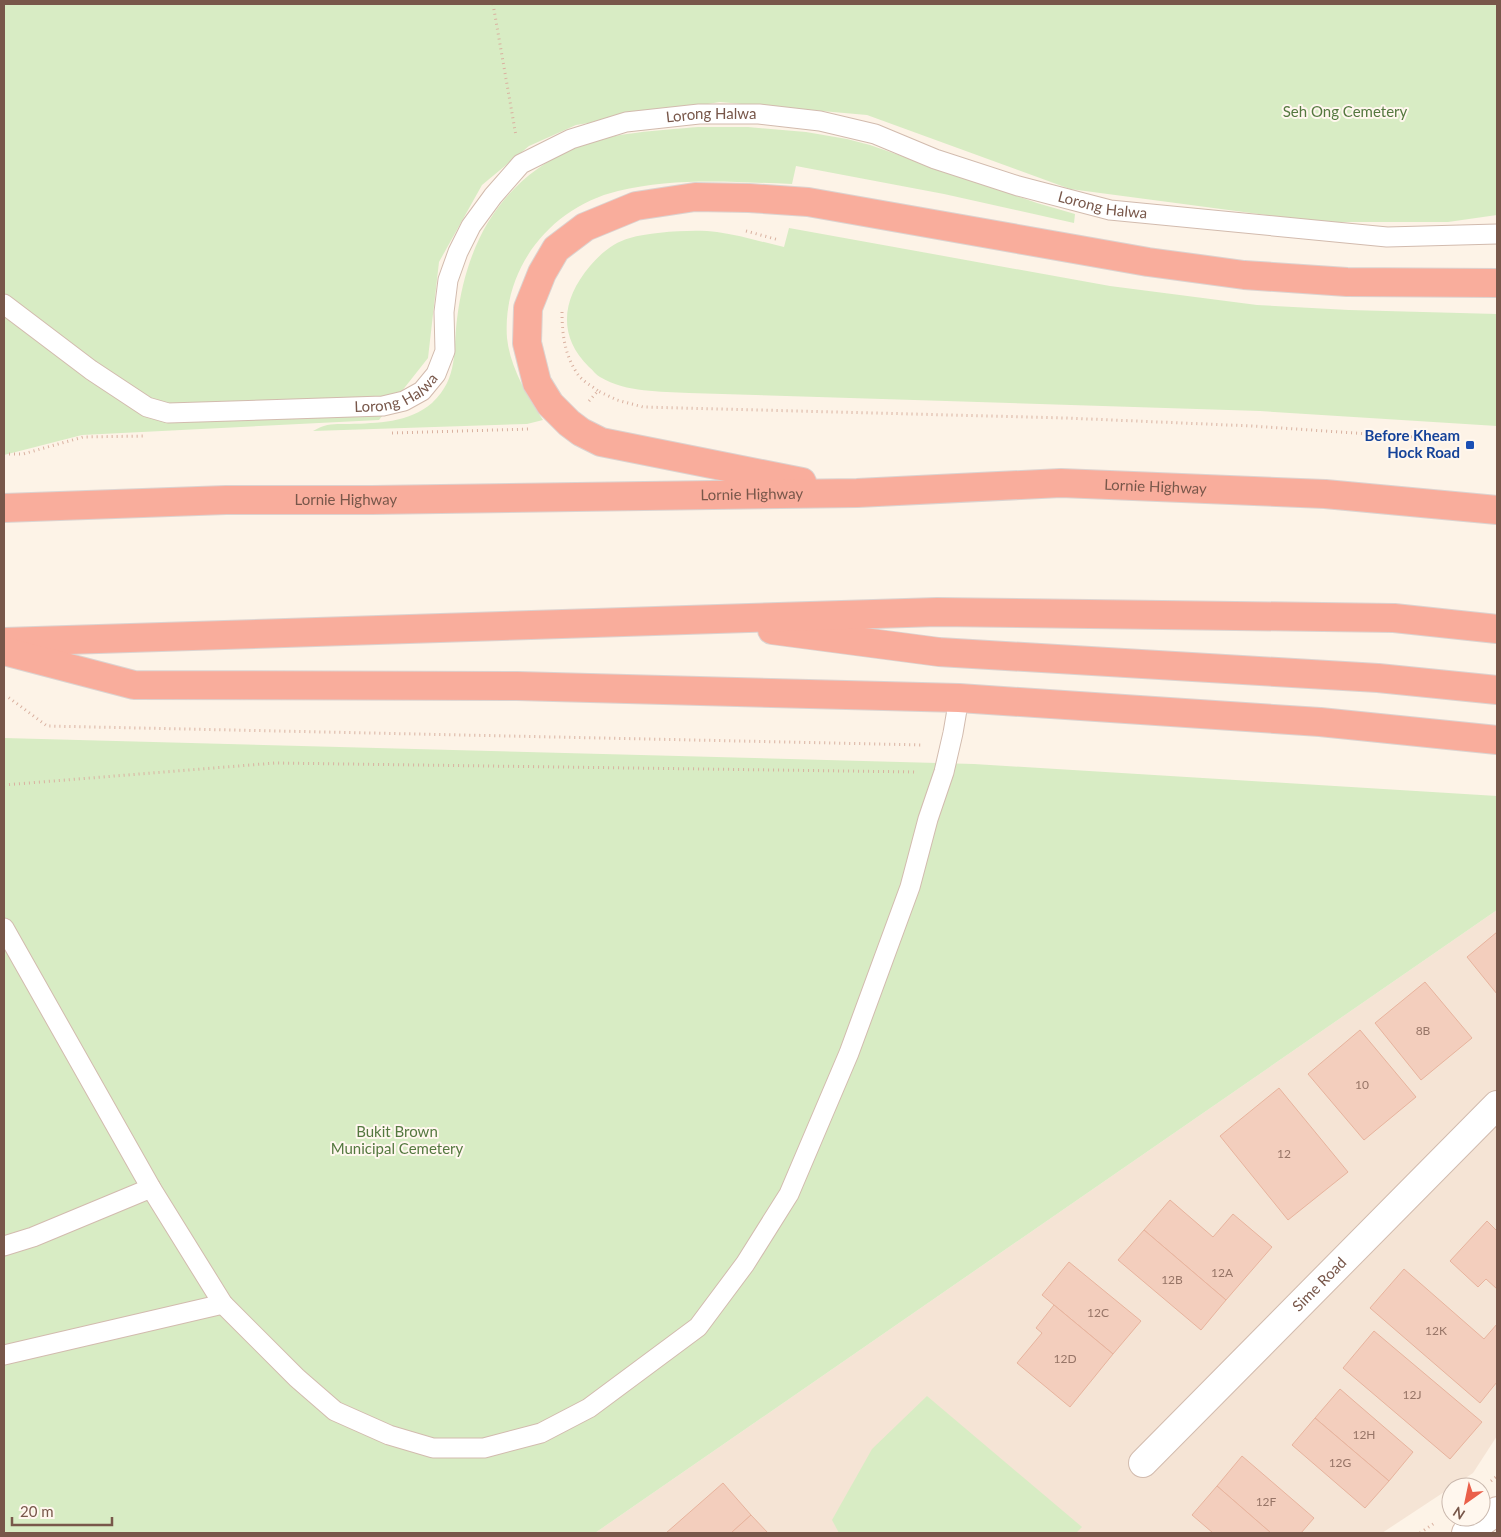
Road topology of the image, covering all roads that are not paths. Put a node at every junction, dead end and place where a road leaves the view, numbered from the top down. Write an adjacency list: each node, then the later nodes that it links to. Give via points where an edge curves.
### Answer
1 (1497, 234): 3 (lane, Lorong Halwa, via 1387,237 1110,210 1018,186 935,159 874,134 820,121 759,114 699,114 626,122 571,139 521,164 471,226 458,252 448,280 444,312 445,351 436,374 422,391 404,401 383,406 168,413 147,407 91,370)
2 (1497, 284): 4 (highway, via 1347,282 1244,275 1148,262 808,202 749,198 695,197 636,206 585,227 556,249 528,308 528,343 537,384 550,404 569,423 601,442)
3 (4, 304)
4 (857, 493): 5 (highway, Lornie Highway, via 226,500); 6 (highway, Lornie Highway, via 1061,483 1325,494)
5 (4, 508)
6 (1497, 510)
7 (692, 619): 8 (highway, via 937,612 1394,618); 9 (highway); 11 (highway, via 939,652 1378,678)
8 (1497, 629)
9 (4, 642)
10 (4, 651): 12 (highway, via 134,685 517,686)
11 (1497, 690)
12 (959, 698): 13 (highway, via 1320,722); 18 (lane, via 944,772 910,887 850,1053 788,1194 744,1264 698,1326 589,1408 541,1433 484,1448 433,1448 398,1438 335,1411)
13 (1497, 740)
14 (4, 928): 16 (lane)
15 (1497, 1105): 20 (street, Sime Road)
16 (151, 1188): 17 (lane); 18 (lane)
17 (4, 1246)
18 (223, 1304): 19 (lane)
19 (4, 1355)
20 (1143, 1463)
21 (1497, 1511): 22 (street)
22 (1466, 1533)

